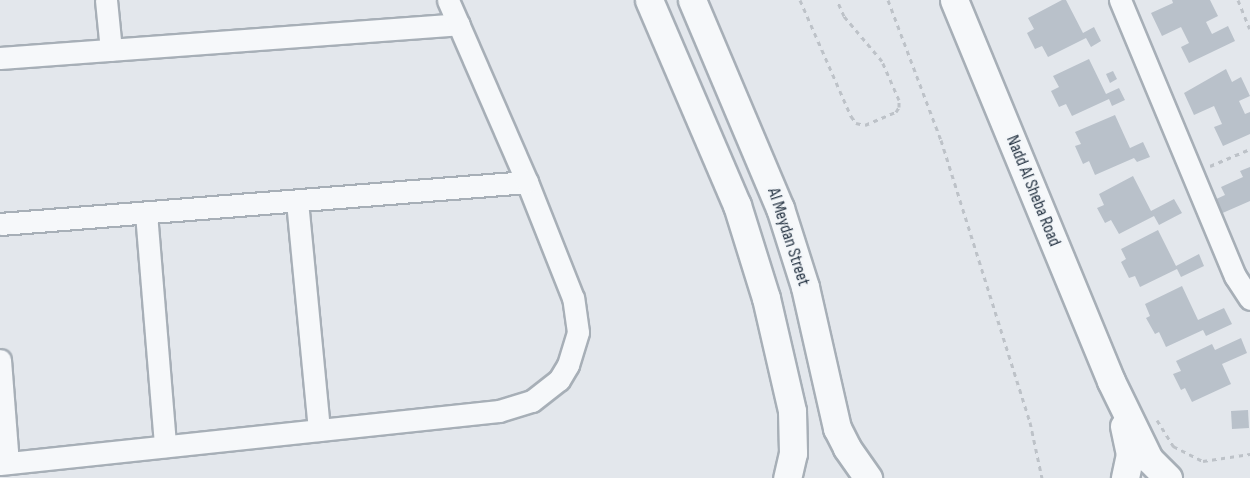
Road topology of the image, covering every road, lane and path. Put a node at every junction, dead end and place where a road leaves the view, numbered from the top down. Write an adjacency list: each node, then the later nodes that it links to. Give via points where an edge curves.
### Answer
1 (106, 0): 13 (street)
2 (448, 0): 11 (street)
3 (649, 0): 29 (street, via 737,205 766,298 792,411 793,453)
4 (692, 0): 30 (street, Al Meydan Street, via 780,208 804,287 837,428)
5 (800, 0): 6 (path, via 850,117 865,124 896,112 899,100 882,61 844,16)
6 (837, 0)
7 (888, 0): 31 (path, via 941,140 1030,422)
8 (954, 0): 23 (street, Nadd Al Sheba Road)
9 (1120, 0): 16 (street)
10 (1238, 0): 12 (path)
11 (459, 24): 13 (street); 17 (street)
12 (1250, 29)
13 (111, 50): 14 (street)
14 (0, 58)
15 (1250, 149): 16 (path)
16 (1192, 174): 21 (street, via 1235,276)
17 (527, 182): 18 (street); 25 (street, via 577,315 575,349 559,380 516,408)
18 (297, 201): 19 (street); 25 (street)
19 (146, 213): 20 (street); 26 (street)
20 (0, 224)
21 (1250, 299)
22 (0, 360): 28 (street)
23 (1111, 381): 24 (street, Nadd Al Sheba Road); 32 (street, Nadd Al Sheba Road, via 1130,454)
24 (1131, 418): 27 (path, via 1150,409 1173,446 1203,461); 33 (street, Nadd Al Sheba Road, via 1149,459)
25 (319, 430): 26 (street)
26 (165, 446): 28 (street)
27 (1250, 454)
28 (4, 463)
29 (787, 478)
30 (868, 478)
31 (1042, 478)
32 (1125, 478)
33 (1168, 478)

